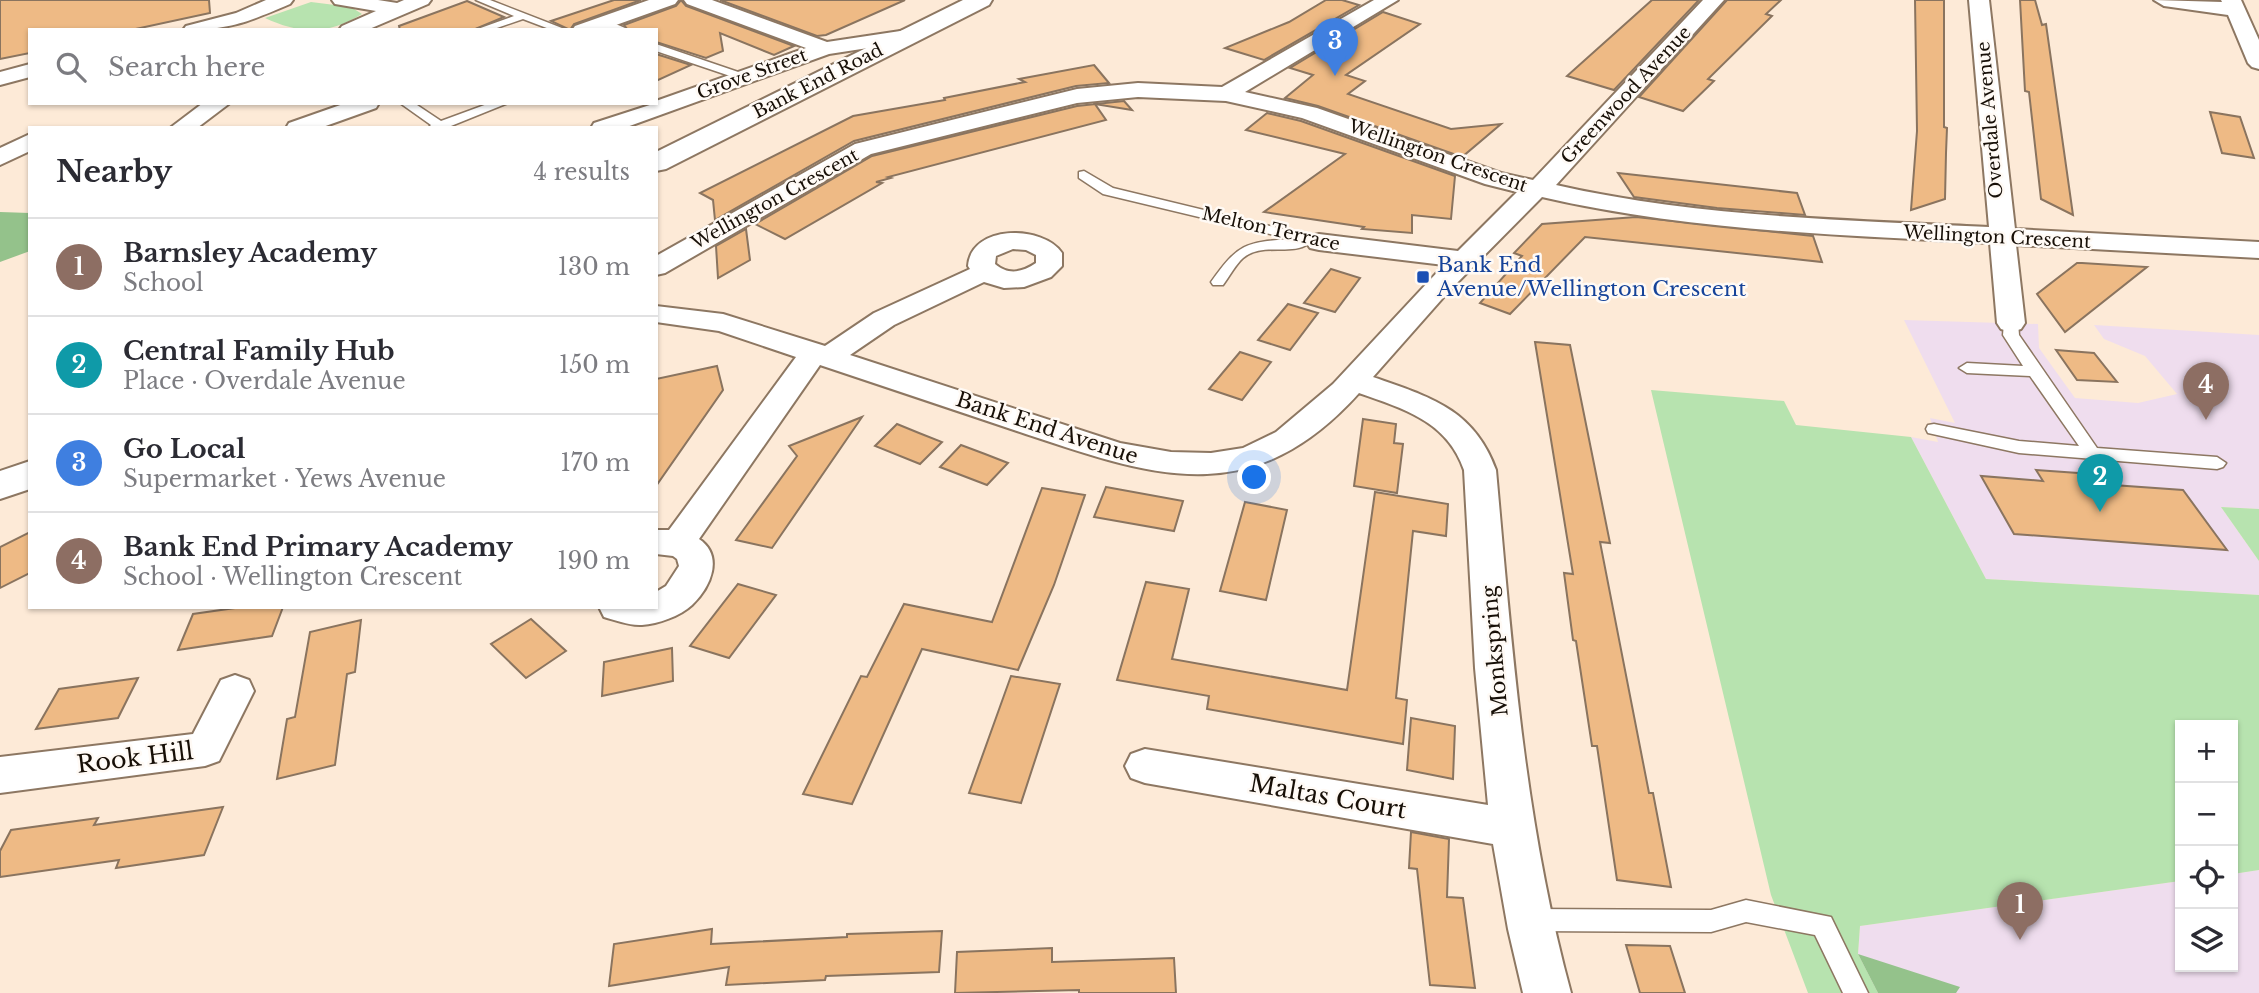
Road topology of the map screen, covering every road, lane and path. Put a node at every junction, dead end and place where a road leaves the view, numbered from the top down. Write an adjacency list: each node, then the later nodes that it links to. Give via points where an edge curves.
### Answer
1 (283, 0): 16 (street)
2 (342, 0): 13 (street)
3 (421, 0): 13 (street)
4 (481, 0): 14 (lane)
5 (668, 0): 15 (street)
6 (694, 0): 22 (street)
7 (981, 0): 20 (street, Bank End Road)
8 (1388, 0): 27 (street)
9 (1714, 0): 43 (street, Greenwood Avenue)
10 (1979, 0): 44 (street, Overdale Avenue)
11 (2164, 0): 12 (street)
12 (2233, 5): 23 (street)
13 (397, 9): 17 (street)
14 (523, 16): 18 (lane); 19 (lane)
15 (613, 26)
16 (201, 28)
17 (354, 28)
18 (486, 28)
19 (556, 28)
20 (907, 36): 22 (street, Grove Street); 41 (street, Bank End Road)
21 (658, 46): 25 (lane)
22 (825, 48): 25 (street, Grove Street)
23 (2259, 64)
24 (28, 71): 26 (street)
25 (743, 77): 36 (street, Grove Street)
26 (0, 79)
27 (1226, 94): 43 (street, Wellington Crescent, via 1309,114); 48 (street, Wellington Crescent, via 1138,90 1077,96 897,138 863,149)
28 (216, 105): 32 (street)
29 (362, 105): 33 (street)
30 (409, 105): 34 (lane)
31 (497, 105): 35 (lane)
32 (184, 126)
33 (303, 126)
34 (437, 126)
35 (441, 126)
36 (608, 126)
37 (0, 132): 38 (street)
38 (28, 135)
39 (28, 142): 40 (street)
40 (0, 158)
41 (658, 162)
42 (1084, 175): 45 (lane, Melton Terrace, via 1108,191)
43 (1538, 190): 44 (street, Wellington Crescent, via 1686,215); 47 (street, Bank End Avenue)
44 (2002, 237): 46 (street, Wellington Crescent); 52 (street, Overdale Avenue)
45 (1319, 242): 47 (street, Melton Terrace); 50 (lane, via 1263,245 1239,254)
46 (2259, 250)
47 (1464, 260): 56 (street, Bank End Avenue)
48 (658, 266)
49 (985, 272): 53 (street, via 886,317)
50 (1218, 282)
51 (658, 314): 53 (street, Bank End Avenue, via 723,323)
52 (2011, 323): 55 (lane, via 2011,335)
53 (822, 355): 56 (street, Bank End Avenue, via 1152,462 1222,463 1265,452 1302,431); 62 (street)
54 (1967, 368): 55 (lane)
55 (2035, 371): 58 (lane, via 2070,410)
56 (1352, 380): 69 (street, Monkspring, via 1437,415 1462,432 1476,450)
57 (1934, 429): 58 (lane, via 2019,447)
58 (2092, 453): 59 (lane, via 2149,453)
59 (2217, 463)
60 (28, 475): 61 (street)
61 (0, 486)
62 (667, 543): 63 (street, via 689,549 698,569 684,593)
63 (658, 606)
64 (626, 609): 65 (street)
65 (653, 609)
66 (235, 691): 68 (street, Rook Hill, via 205,749)
67 (1145, 766): 69 (street, Maltas Court)
68 (0, 775)
69 (1511, 828): 70 (street, Monkspring)
70 (1529, 920): 71 (street, Monkspring); 72 (lane, via 1711,921 1746,911 1823,925)
71 (1547, 993)
72 (1856, 993)

